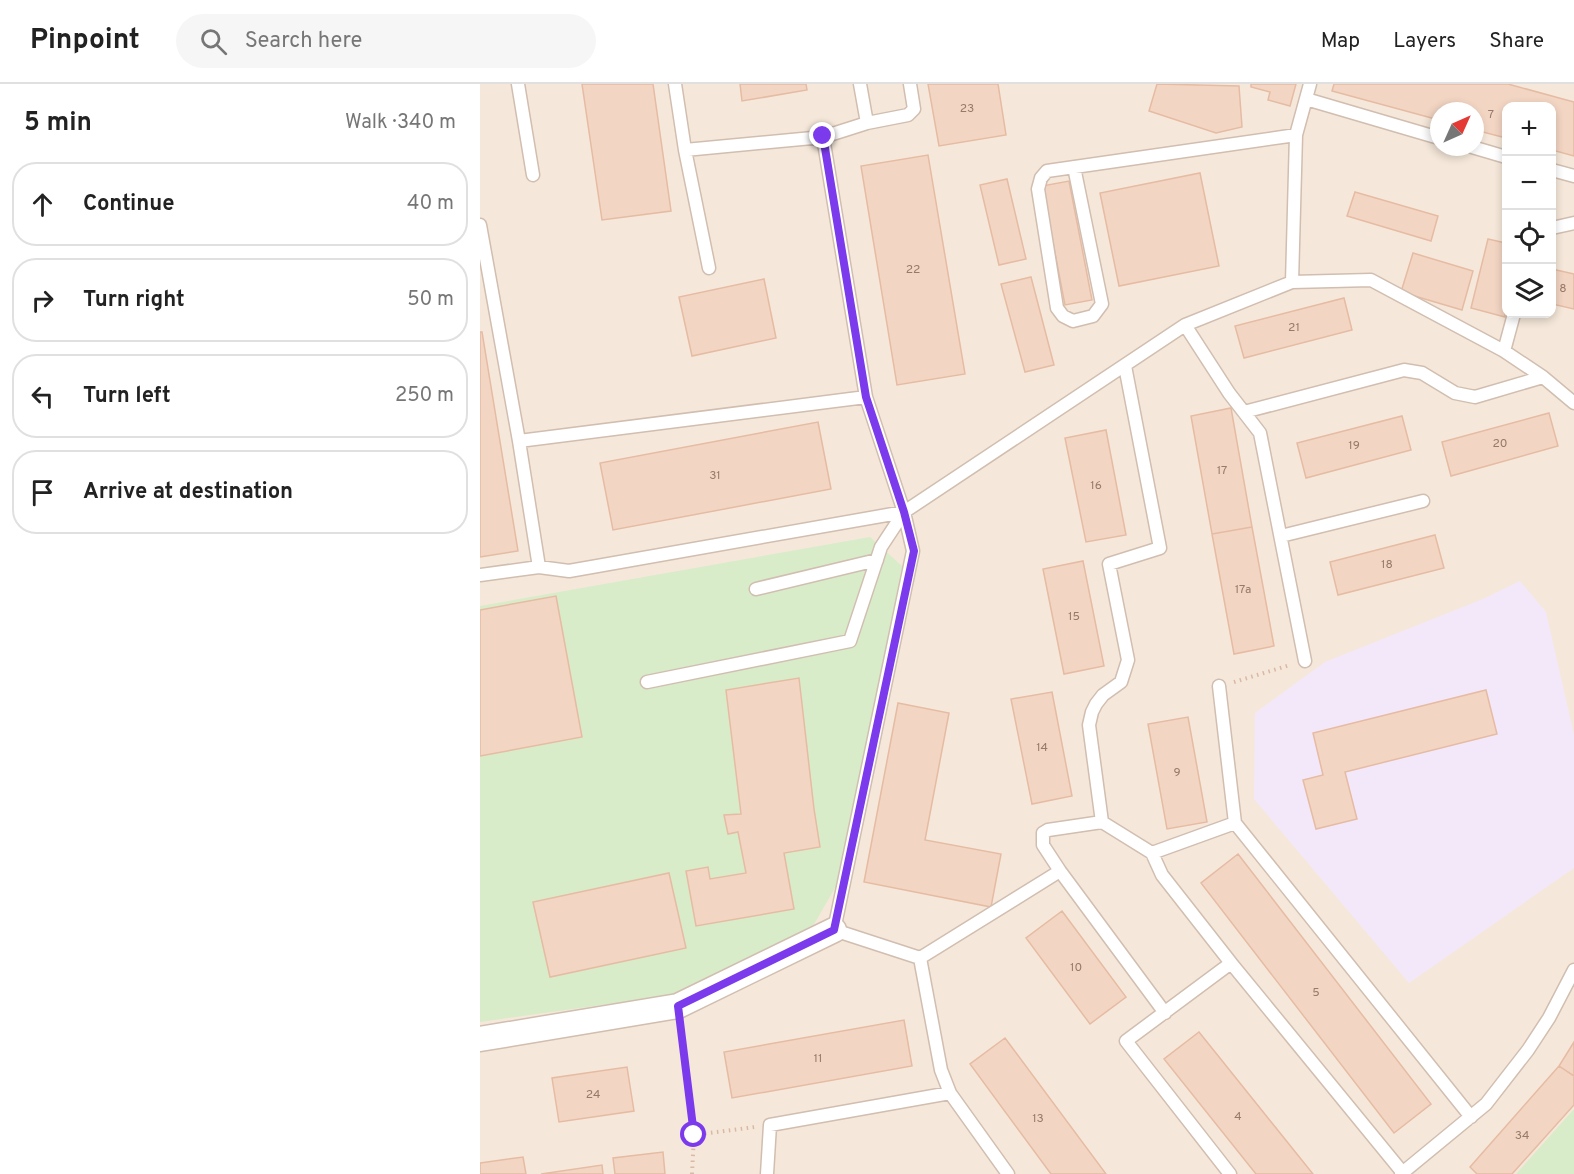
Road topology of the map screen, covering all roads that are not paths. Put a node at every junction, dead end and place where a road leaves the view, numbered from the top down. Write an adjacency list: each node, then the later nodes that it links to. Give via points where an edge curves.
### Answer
1 (518, 84): 16 (lane)
2 (675, 84): 11 (lane)
3 (860, 84): 7 (lane)
4 (910, 84): 7 (lane, via 914,109 908,116)
5 (1310, 84): 6 (lane)
6 (1306, 99): 8 (lane); 9 (lane)
7 (867, 123): 10 (lane)
8 (1296, 135): 14 (lane); 22 (lane)
9 (1430, 135)
10 (823, 136): 11 (lane); 28 (lane)
11 (685, 150): 21 (lane)
12 (1484, 151): 13 (lane)
13 (1503, 156)
14 (1074, 167): 14 (lane, via 1047,171 1038,189 1056,308 1073,321 1093,316 1102,304)
15 (1556, 171): 17 (lane)
16 (533, 175)
17 (1574, 176)
18 (1574, 224): 20 (lane)
19 (480, 225): 31 (lane)
20 (1556, 227)
21 (709, 268)
22 (1292, 282): 24 (lane); 25 (lane, via 1371,280)
23 (1513, 318): 25 (lane)
24 (1185, 325): 26 (lane); 30 (lane)
25 (1504, 351): 27 (lane)
26 (1125, 366): 33 (lane); 42 (lane, via 1160,548 1109,564 1128,660 1121,682 1102,695 1089,725)
27 (1543, 377): 29 (lane); 30 (lane, via 1474,397 1455,393 1422,373 1404,370)
28 (866, 397): 31 (lane); 33 (lane)
29 (1574, 403)
30 (1244, 412): 34 (lane, via 1260,433)
31 (519, 441): 36 (lane)
32 (1423, 501): 34 (lane)
33 (904, 512): 35 (lane); 36 (lane, via 569,572); 46 (lane, via 914,551)
34 (1281, 536): 39 (lane)
35 (877, 560): 38 (lane); 40 (lane, via 850,641)
36 (539, 567): 37 (lane)
37 (480, 574)
38 (756, 589)
39 (1305, 661)
40 (647, 682)
41 (1219, 686): 43 (lane)
42 (1102, 822): 44 (lane); 45 (lane, via 1043,833 1043,845)
43 (1235, 824): 44 (lane); 53 (lane)
44 (1152, 853): 48 (lane, via 1162,876)
45 (1060, 871): 47 (lane); 50 (lane)
46 (834, 930): 47 (lane); 51 (street, via 678,1006)
47 (920, 958): 52 (lane, via 941,1070)
48 (1232, 963): 50 (lane); 57 (lane)
49 (1574, 970): 53 (lane, via 1528,1050)
50 (1165, 1013): 56 (lane, via 1126,1041)
51 (480, 1039)
52 (950, 1094): 54 (lane, via 770,1125); 55 (lane)
53 (1471, 1118): 57 (lane)
54 (767, 1174)
55 (1008, 1174)
56 (1230, 1174)
57 (1402, 1174)

